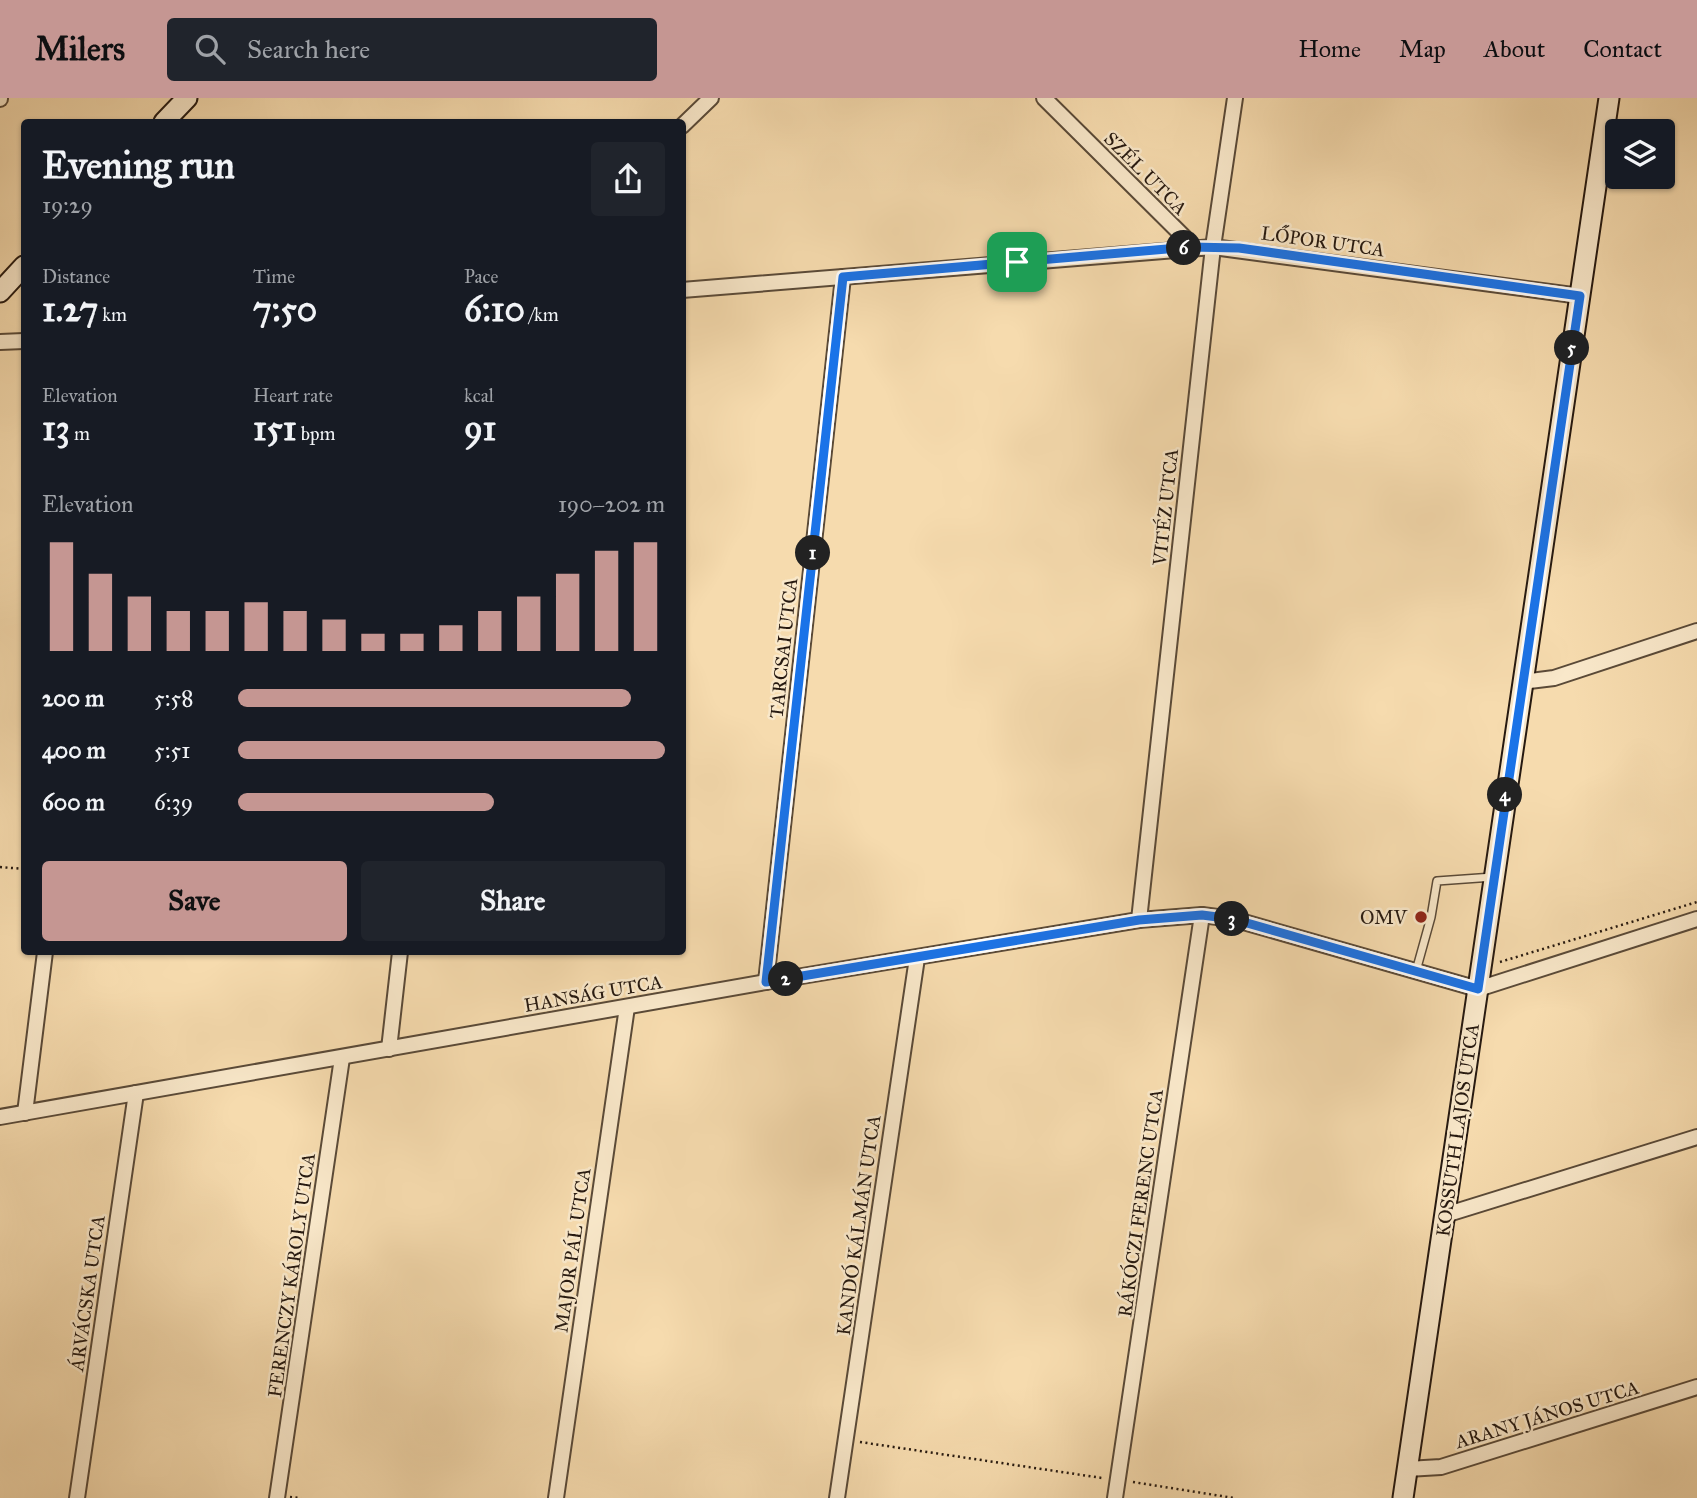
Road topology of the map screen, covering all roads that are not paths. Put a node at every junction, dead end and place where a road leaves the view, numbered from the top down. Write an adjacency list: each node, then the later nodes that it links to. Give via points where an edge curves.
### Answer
1 (187, 98): 6 (main road)
2 (1044, 98): 8 (street, SZÉL UTCA)
3 (1235, 98): 9 (street, VITÉZ UTCA)
4 (1609, 98): 14 (main road, KOSSUTH LAJOS UTCA)
5 (704, 100): 7 (street)
6 (167, 119)
7 (686, 121)
8 (1190, 247): 9 (street, LŐPOR UTCA); 11 (street, LŐPOR UTCA)
9 (1213, 247): 14 (street, LŐPOR UTCA); 22 (street, VITÉZ UTCA)
10 (21, 269): 12 (main road)
11 (843, 277): 13 (street, LŐPOR UTCA); 27 (street, TARCSAI UTCA)
12 (2, 286)
13 (686, 290)
14 (1580, 296): 18 (main road, KOSSUTH LAJOS UTCA)
15 (21, 341): 16 (street)
16 (0, 342)
17 (1697, 631): 18 (street, via 1555,678)
18 (1521, 682): 19 (main road, KOSSUTH LAJOS UTCA)
19 (1494, 877): 26 (lane, via 1437,881); 28 (main road, KOSSUTH LAJOS UTCA)
20 (1202, 915): 22 (street, HANSÁG UTCA); 26 (street, HANSÁG UTCA, via 1233,919); 43 (street, RÁKÓCZI FERENC UTCA)
21 (1697, 919): 28 (street)
22 (1139, 920): 25 (street, HANSÁG UTCA)
23 (45, 955): 33 (street)
24 (400, 955): 30 (street)
25 (917, 958): 27 (street, HANSÁG UTCA); 42 (street, KANDÓ KÁLMÁN UTCA)
26 (1416, 971): 28 (street, HANSÁG UTCA)
27 (766, 982): 29 (street, HANSÁG UTCA)
28 (1478, 989): 36 (main road, KOSSUTH LAJOS UTCA)
29 (627, 1007): 30 (street, HANSÁG UTCA); 41 (street, MAJOR PÁL UTCA)
30 (389, 1049): 31 (street, HANSÁG UTCA)
31 (342, 1058): 32 (street, HANSÁG UTCA); 40 (street, FERENCZY KÁROLY UTCA)
32 (136, 1093): 33 (street, HANSÁG UTCA); 39 (street, ÁRVÁCSKA UTCA)
33 (25, 1113): 34 (street, HANSÁG UTCA)
34 (0, 1117)
35 (1697, 1137): 36 (street)
36 (1446, 1215): 38 (main road, KOSSUTH LAJOS UTCA)
37 (1697, 1387): 38 (street, ARANY JÁNOS UTCA, via 1441,1467)
38 (1407, 1469): 44 (main road, KOSSUTH LAJOS UTCA)
39 (77, 1498)
40 (277, 1498)
41 (556, 1498)
42 (838, 1498)
43 (1115, 1498)
44 (1403, 1498)

